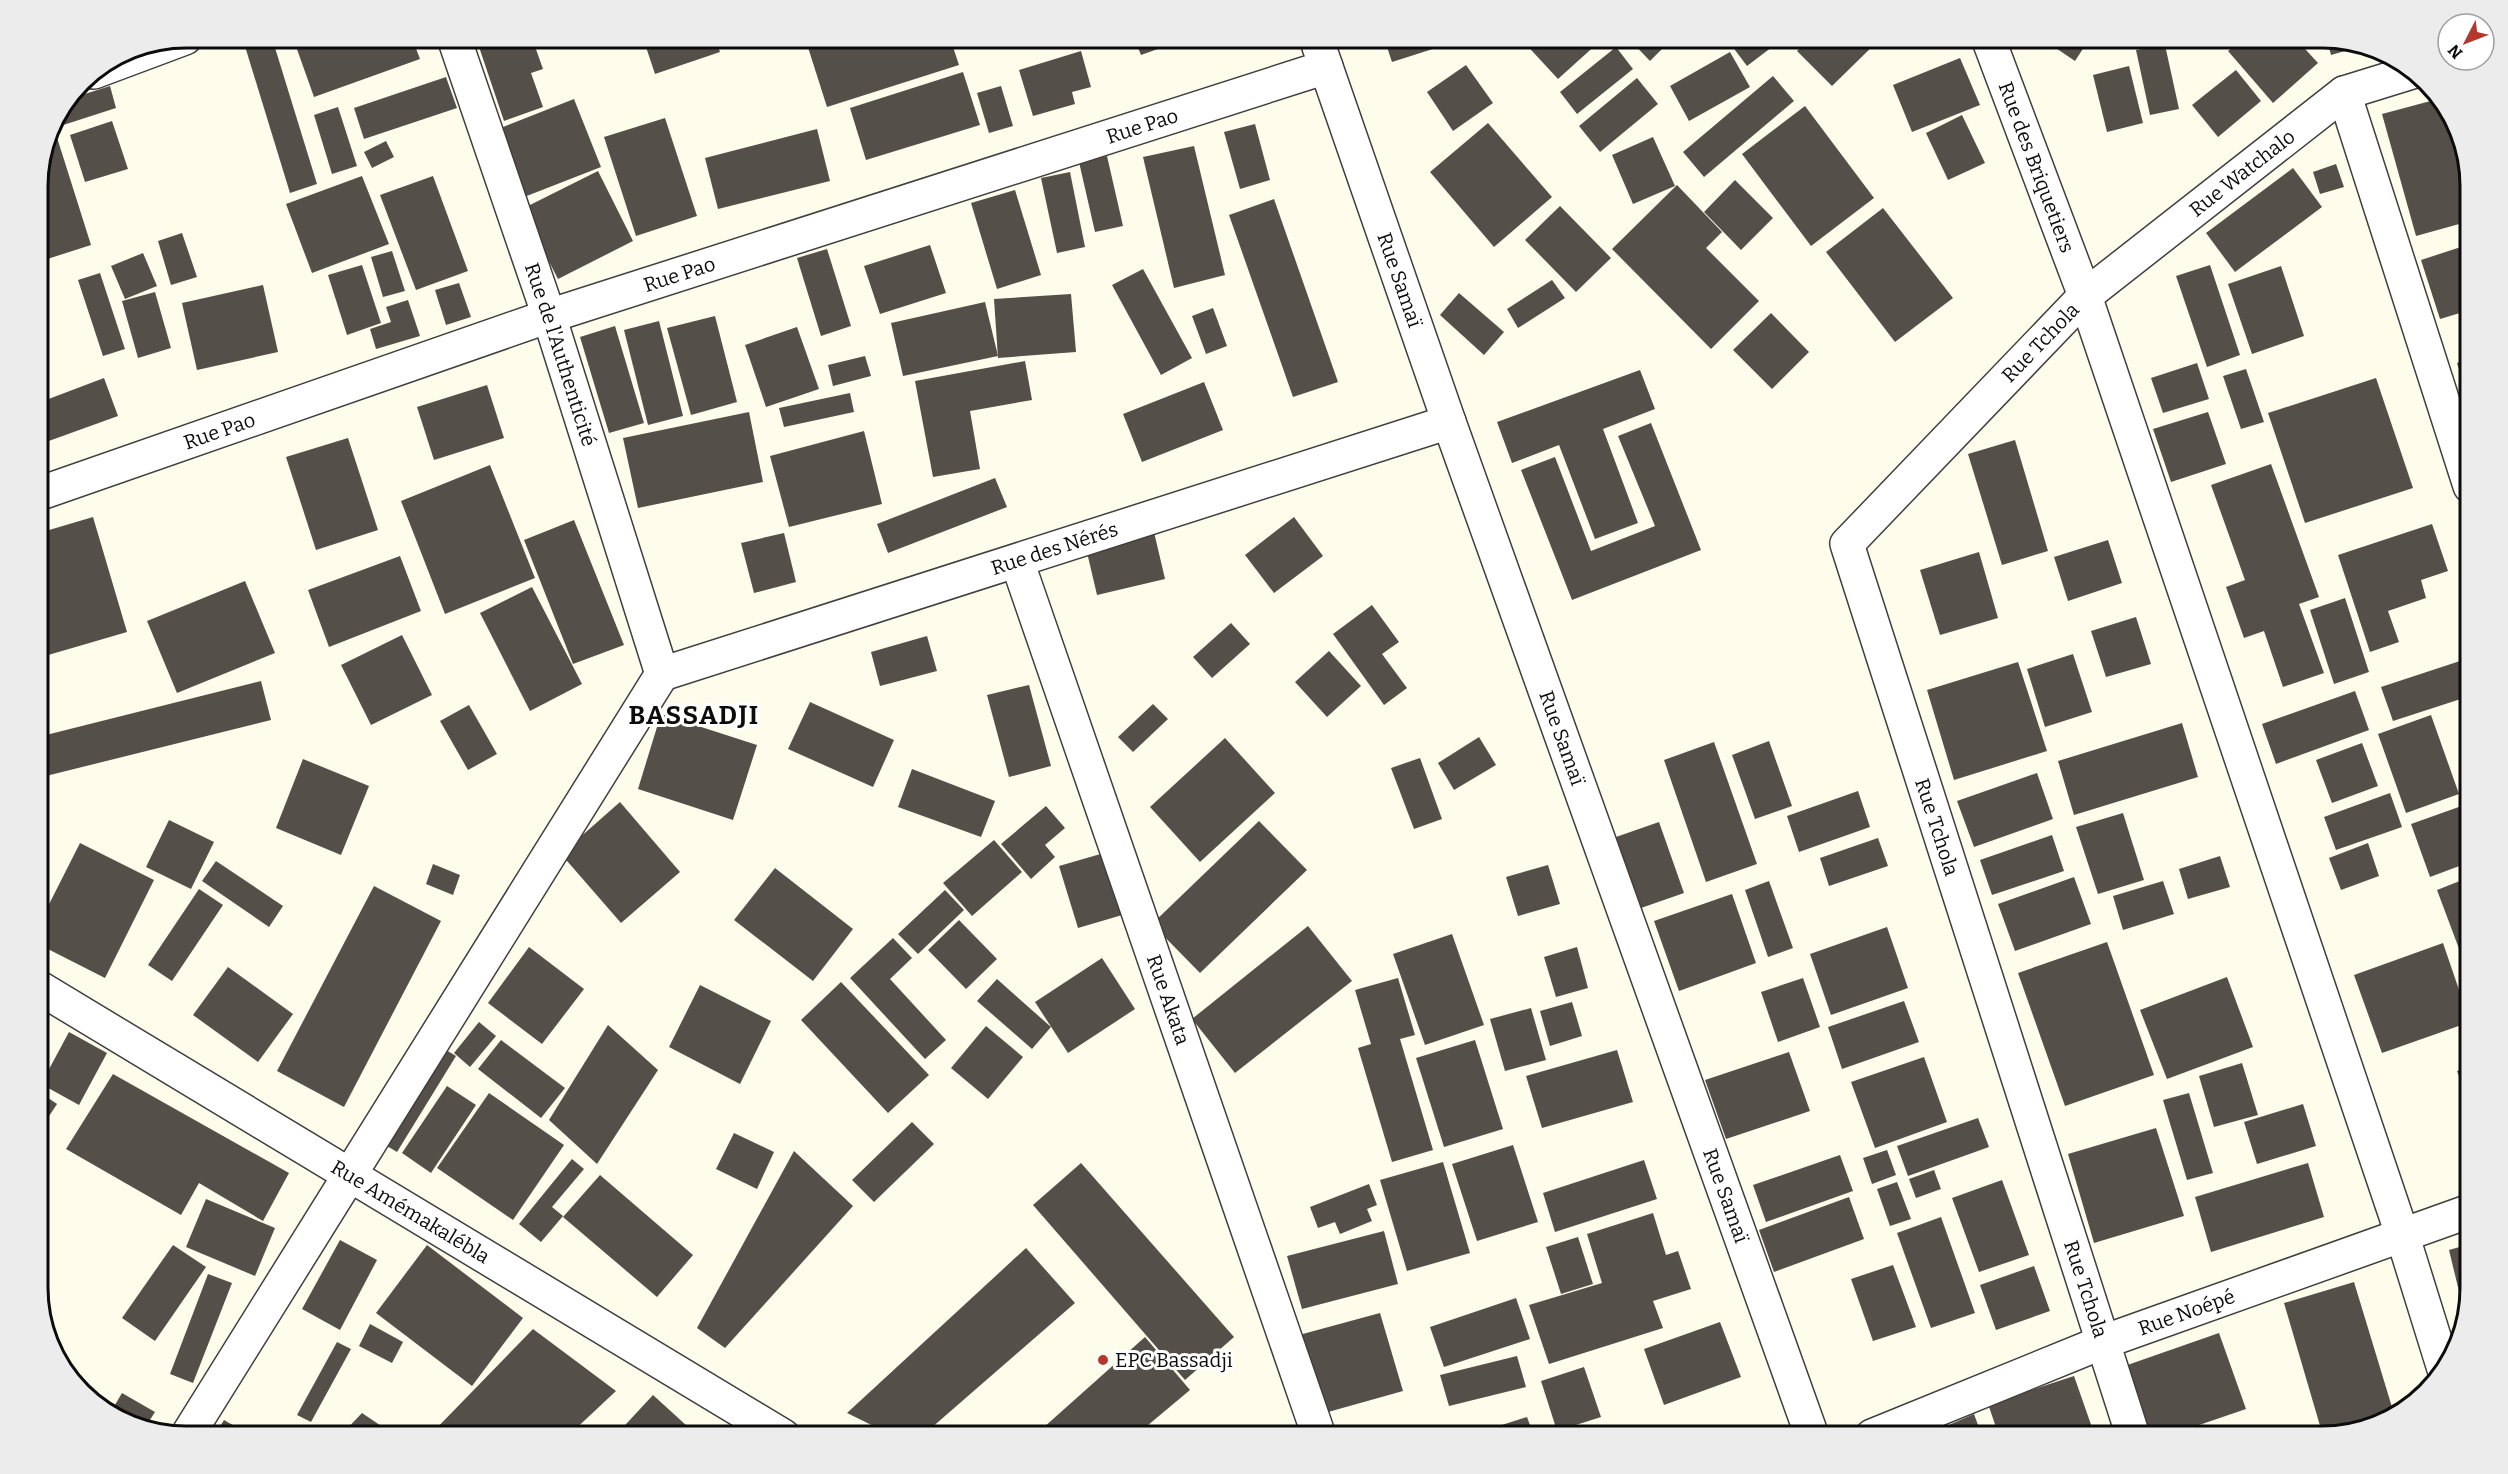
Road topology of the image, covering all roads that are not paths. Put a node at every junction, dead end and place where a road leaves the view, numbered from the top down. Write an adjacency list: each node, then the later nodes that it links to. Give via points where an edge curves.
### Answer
1 (457, 48): 7 (street, Rue de l'Authenticité)
2 (1992, 48): 6 (street, Rue des Briquetiers)
3 (1321, 52): 7 (street, Rue Pao); 8 (street, Rue Samaï)
4 (2404, 75): 5 (street, Rue Watchalo)
5 (2344, 93): 6 (street, Rue Watchalo); 9 (street)
6 (2085, 296): 16 (street, Rue des Briquetiers); 17 (street, Rue Tchola, via 1847,544)
7 (549, 316): 10 (street, Rue Pao); 12 (street, Rue de l'Authenticité)
8 (1449, 422): 11 (street, Rue des Nérés); 22 (street, Rue Samaï)
9 (2460, 455)
10 (48, 491)
11 (1017, 561): 12 (street, Rue des Nérés); 21 (street, Rue Akata)
12 (662, 674): 14 (street)
13 (48, 993): 14 (street, Rue Amémakalébla)
14 (350, 1175): 19 (street); 20 (street, Rue Amémakalébla)
15 (2460, 1214): 16 (street, Rue Noépé)
16 (2402, 1234): 17 (street, Rue Noépé); 18 (street, Rue des Briquetiers)
17 (2103, 1342): 23 (street, Rue Noépé); 24 (street, Rue Tchola)
18 (2441, 1359)
19 (194, 1426)
20 (765, 1426)
21 (1315, 1426)
22 (1808, 1426)
23 (1899, 1426)
24 (2130, 1426)

